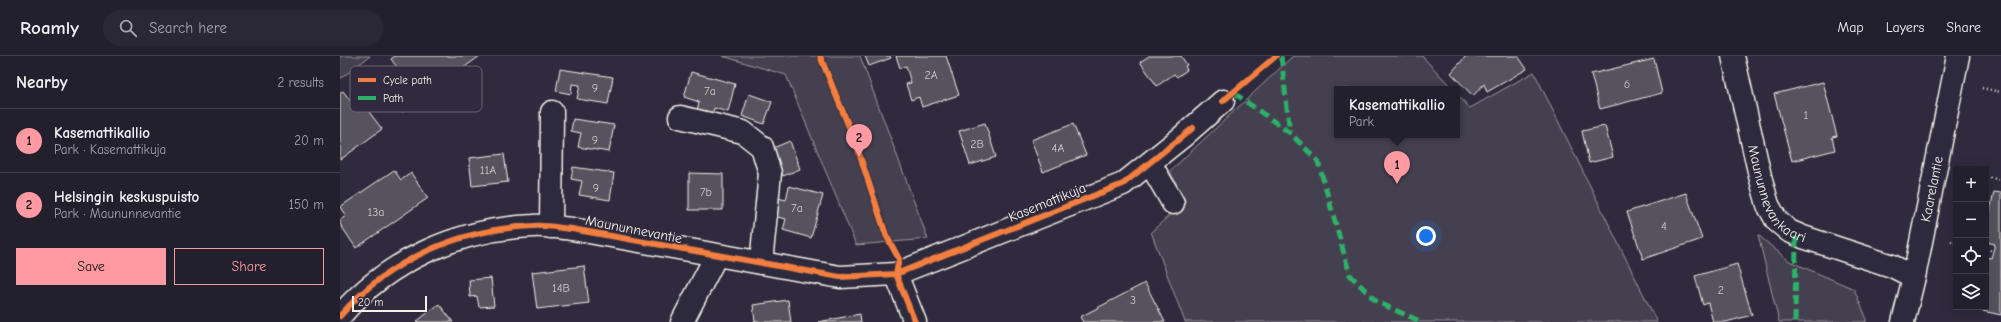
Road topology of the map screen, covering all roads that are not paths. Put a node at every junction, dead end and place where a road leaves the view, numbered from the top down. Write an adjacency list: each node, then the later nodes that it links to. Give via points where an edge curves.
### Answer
1 (1733, 56): 12 (street, Maununnevankaari, via 1768,206 1777,221 1803,238 1892,266)
2 (1958, 56): 12 (street, Kaarelantie)
3 (1223, 102): 6 (street, Kasemattikuja)
4 (552, 112): 8 (street)
5 (680, 117): 10 (street, via 742,132 762,147 770,173)
6 (1150, 164): 7 (street); 11 (street, Kasemattikuja, via 1123,184)
7 (1173, 203)
8 (550, 227): 9 (street, Maununnevantie); 13 (street, Maununnevantie, via 497,229 429,249 386,273 354,300)
9 (716, 256): 10 (street, Maununnevantie); 14 (street)
10 (761, 263): 11 (street, Maununnevantie, via 840,277)
11 (896, 274): 15 (street)
12 (1914, 277): 16 (street, Kaarelantie)
13 (340, 316)
14 (682, 322)
15 (916, 322)
16 (1903, 322)

